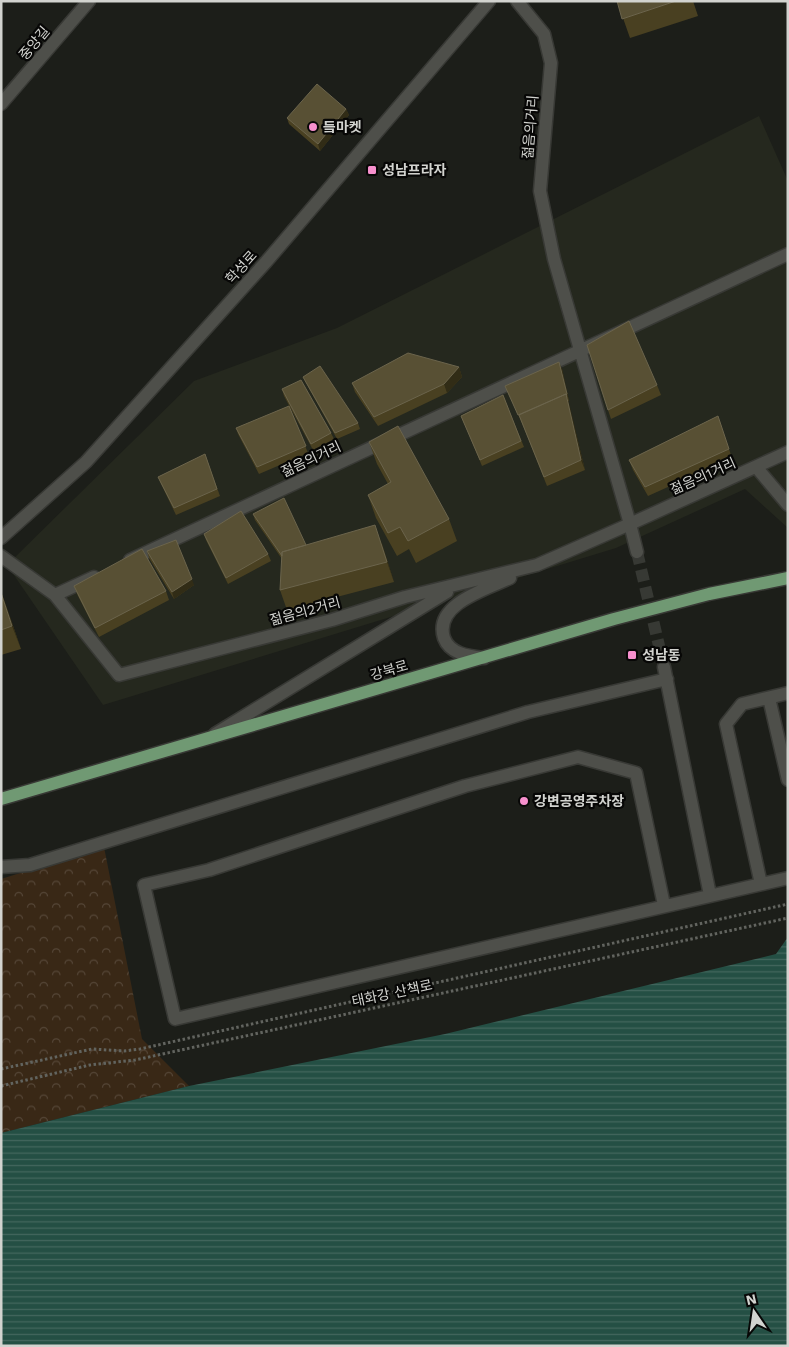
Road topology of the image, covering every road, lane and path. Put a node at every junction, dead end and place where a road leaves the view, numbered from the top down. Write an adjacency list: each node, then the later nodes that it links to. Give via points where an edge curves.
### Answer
1 (89, 1): 4 (street, 중앙길)
2 (489, 1): 11 (street, 학성로, via 266,262 86,462)
3 (517, 1): 6 (street, 젊음의거리, via 544,34 551,63 540,190 554,259)
4 (1, 104)
5 (788, 254): 6 (street, 젊음의거리)
6 (579, 350): 10 (street, 젊음의거리); 17 (street, 젊음의거리)
7 (788, 452): 8 (street, 젊음의1거리)
8 (758, 468): 9 (street); 10 (street, 젊음의1거리)
9 (788, 505)
10 (630, 524): 12 (street); 14 (street, 젊음의2거리)
11 (1, 538)
12 (637, 552)
13 (1, 556): 17 (street, 젊음의2거리)
14 (537, 565): 16 (street, 젊음의2거리); 18 (street, via 464,599 451,609 444,620 446,643 455,652)
15 (788, 578): 18 (main road, 강북로, via 709,594)
16 (458, 585): 17 (street, 젊음의2거리, via 119,675); 21 (street)
17 (55, 595)
18 (484, 658): 21 (main road, 강북로)
19 (788, 693): 20 (street)
20 (769, 698): 22 (street); 26 (street, via 742,704 726,724)
21 (209, 738): 23 (main road, 강북로)
22 (788, 780)
23 (1, 799)
24 (1, 866): 27 (street, via 30,865 528,712 666,673)
25 (788, 878): 26 (street)
26 (761, 884): 27 (street)
27 (710, 894): 28 (street)
28 (664, 905): 28 (street, via 636,773 578,757 465,786 208,870 144,885 175,1019)
29 (788, 918): 30 (path, 태화강 산책로, via 135,1060 90,1065)
30 (1, 1086)

